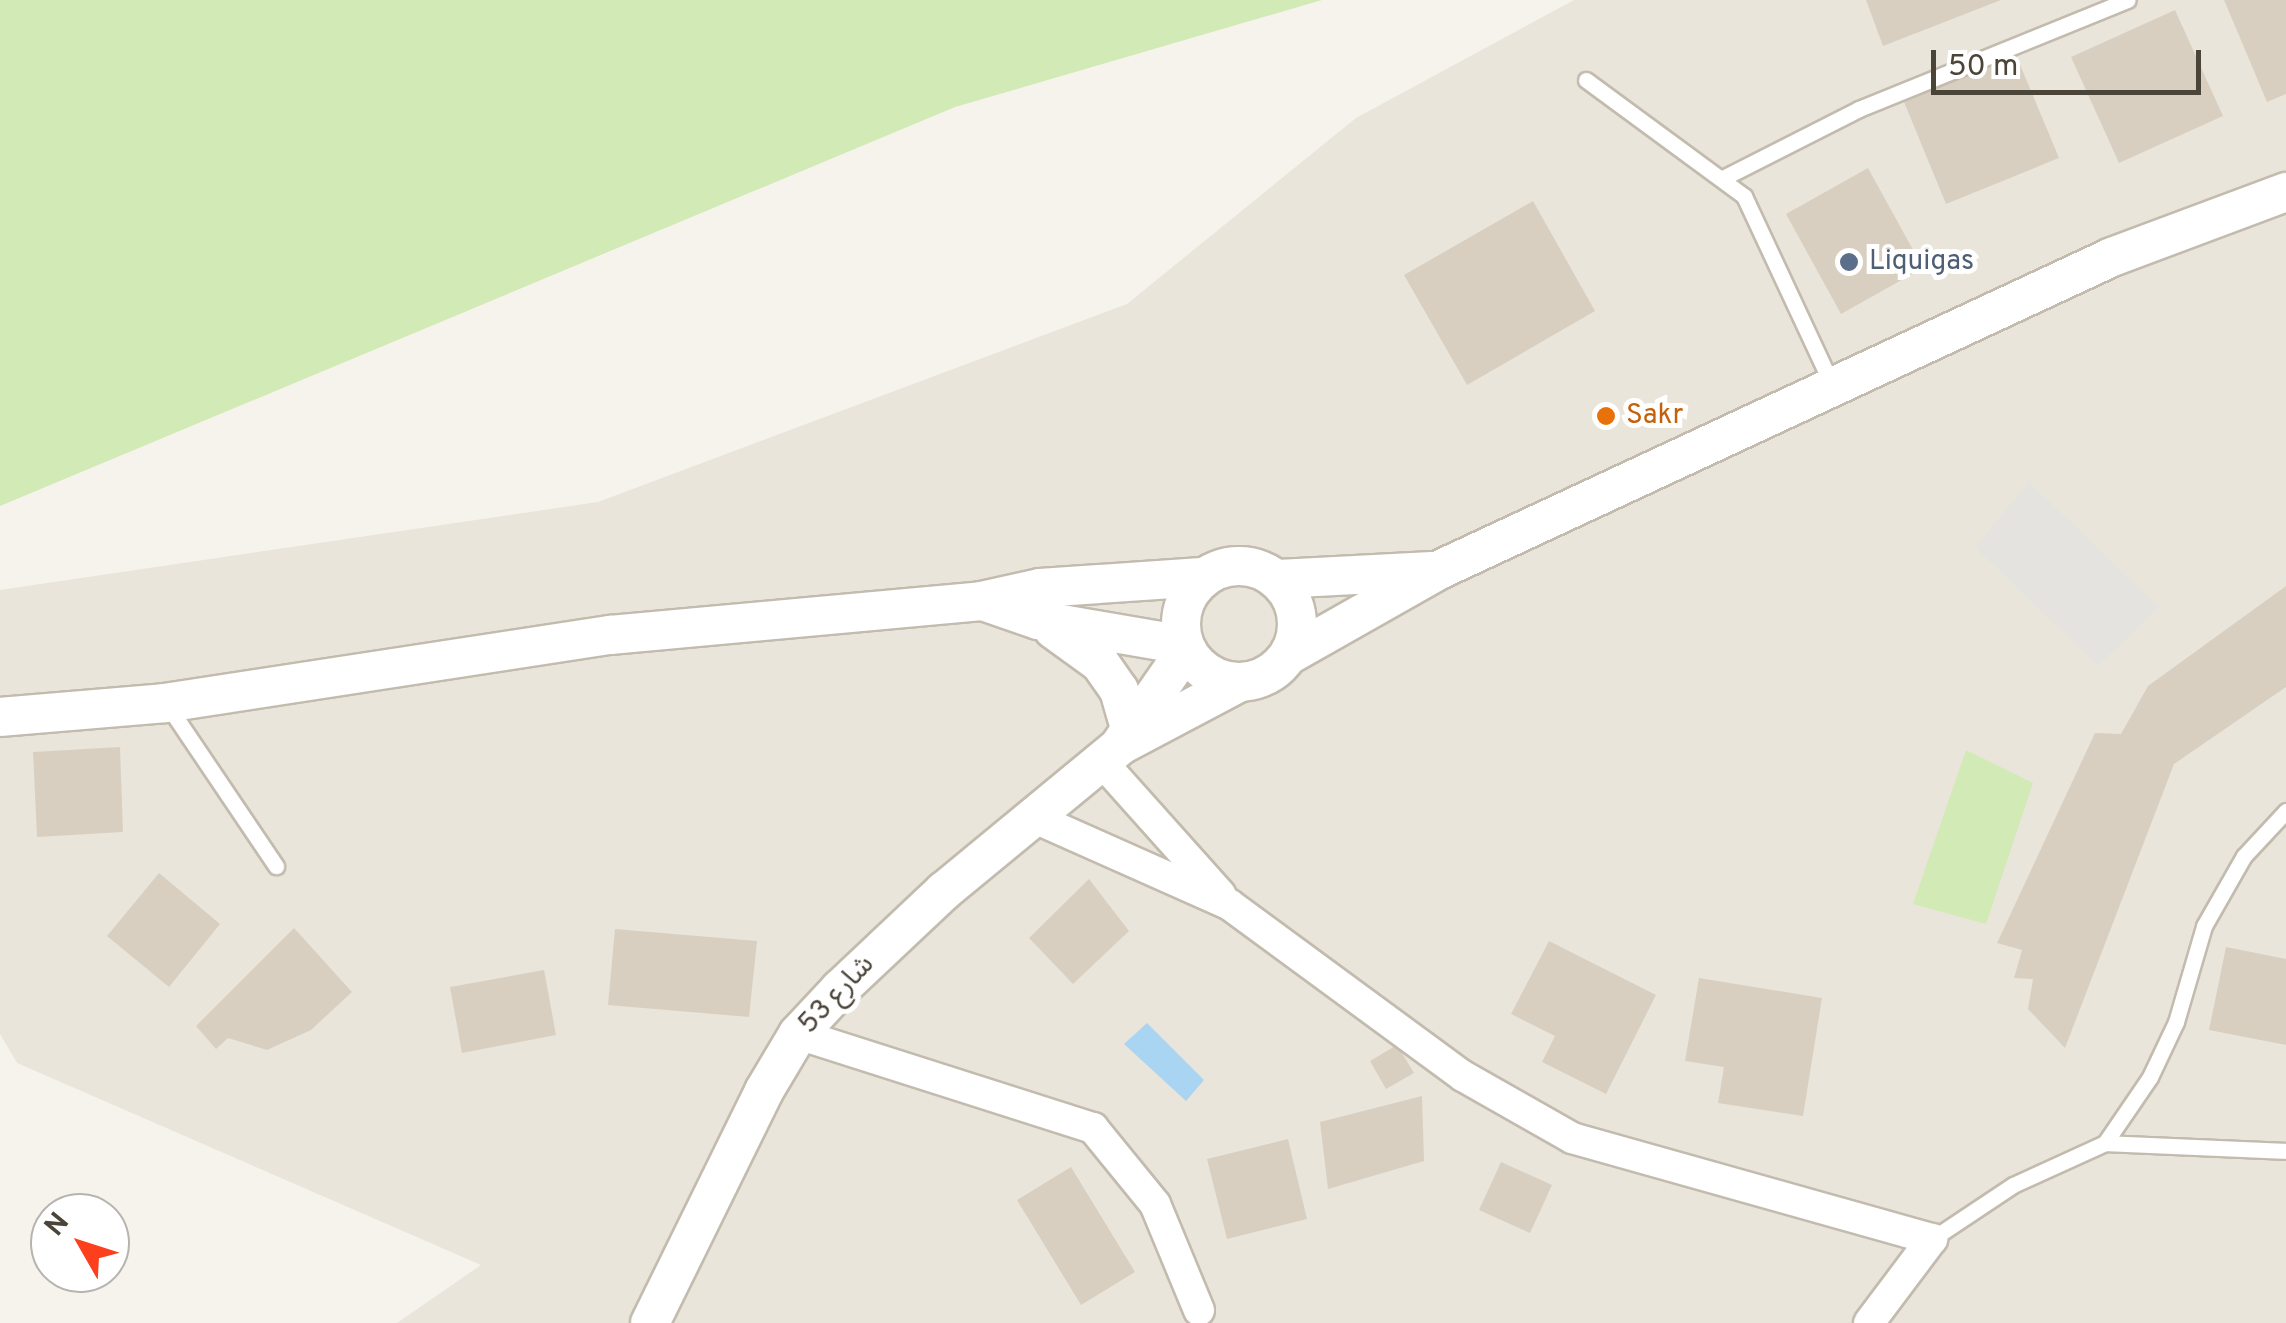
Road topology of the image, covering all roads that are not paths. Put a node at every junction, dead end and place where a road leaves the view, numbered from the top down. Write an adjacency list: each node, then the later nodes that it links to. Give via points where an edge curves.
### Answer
1 (2128, 0): 3 (lane, via 1858,109)
2 (1586, 80): 3 (lane)
3 (1723, 178): 5 (lane, via 1744,196)
4 (2286, 192): 5 (street, via 2112,257)
5 (1834, 389): 6 (street)
6 (1439, 570): 8 (street); 12 (street)
7 (1202, 578): 8 (street, via 1241,566); 9 (street, via 1040,588); 11 (street, via 1186,597 1180,620)
8 (1278, 580): 12 (street, via 1294,602 1298,628)
9 (981, 600): 10 (street); 14 (street, via 610,634)
10 (1038, 620): 11 (street); 16 (street, via 1100,663 1119,690)
11 (1185, 648): 13 (street, via 1199,668); 16 (street)
12 (1289, 655): 13 (street, via 1276,670)
13 (1238, 683): 16 (street)
14 (165, 703): 15 (street); 19 (lane)
15 (0, 718)
16 (1117, 744): 18 (street, شارع 53); 20 (street)
17 (2286, 812): 22 (lane, via 2244,856 2204,926 2176,1022 2150,1077)
18 (1037, 820): 20 (street); 21 (street, شارع 53, via 884,946)
19 (276, 866)
20 (1230, 905): 24 (street, via 1463,1076 1572,1138)
21 (798, 1034): 25 (street, via 1093,1128 1155,1204); 26 (street, شارع 53)
22 (2105, 1143): 23 (lane); 24 (lane, via 2013,1185)
23 (2286, 1151)
24 (1932, 1239): 27 (street)
25 (1200, 1310)
26 (650, 1323)
27 (1869, 1323)

